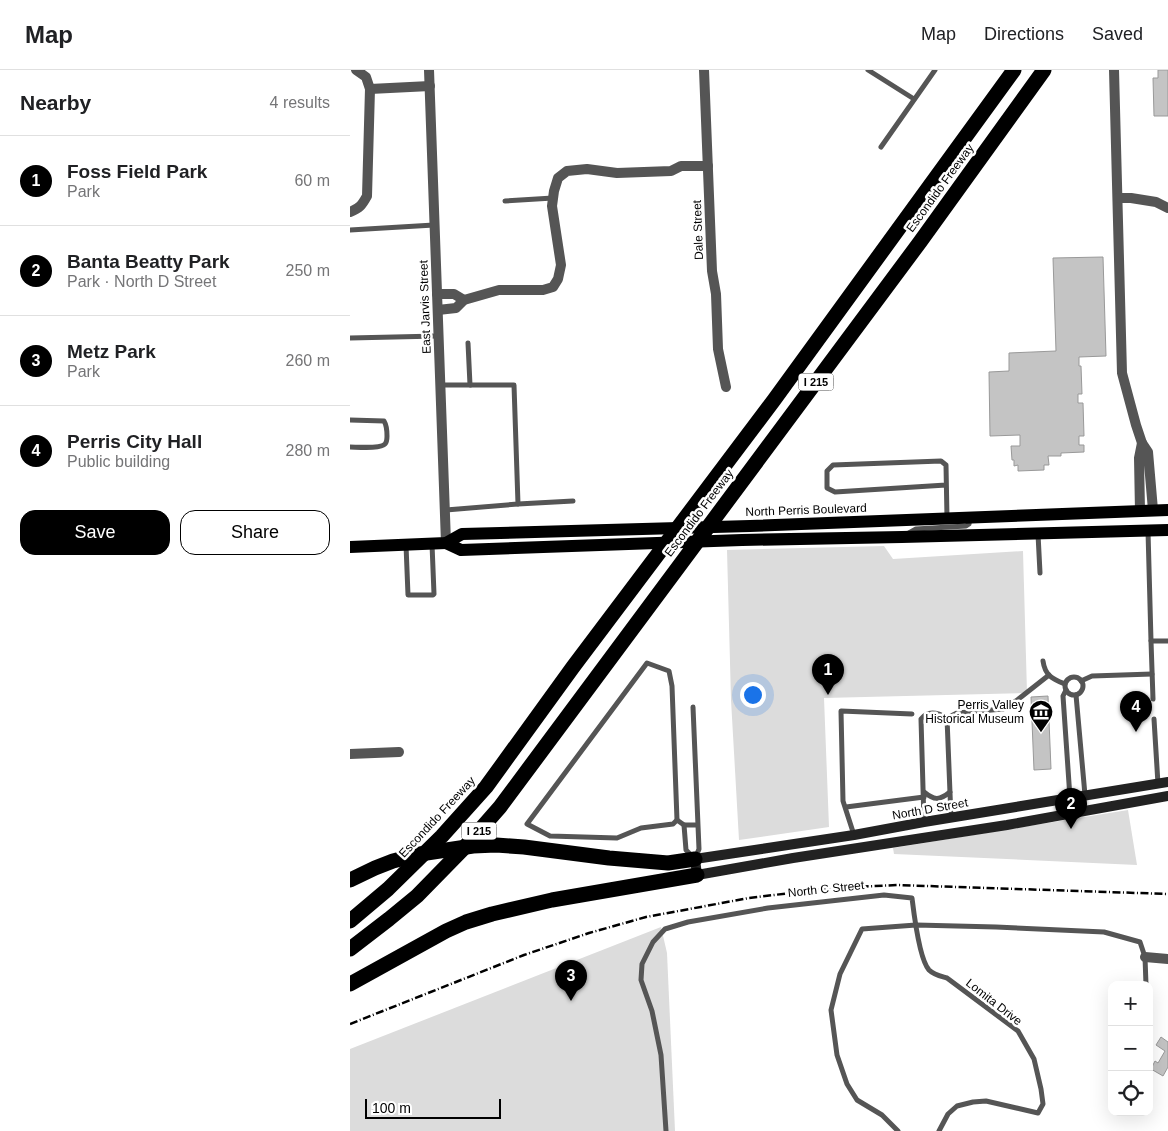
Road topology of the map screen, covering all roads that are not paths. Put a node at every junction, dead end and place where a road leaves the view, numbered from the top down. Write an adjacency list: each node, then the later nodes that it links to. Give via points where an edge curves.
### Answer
1 (356, 70): 10 (street, via 366,77)
2 (429, 70): 9 (street, East Jarvis Street)
3 (704, 70): 13 (street, Dale Street)
4 (868, 70): 11 (lane)
5 (935, 70): 11 (lane)
6 (1014, 70): 84 (highway, Escondido Freeway / I 215, via 486,787 442,836)
7 (1044, 70): 86 (highway, Escondido Freeway / I 215, via 500,807 416,896)
8 (1114, 70): 15 (street)
9 (430, 86): 10 (street); 19 (street, East Jarvis Street)
10 (370, 89): 18 (street, via 367,196 362,205)
11 (914, 99): 12 (lane)
12 (881, 147)
13 (708, 166): 14 (street, via 617,173 588,169 567,171 558,178); 29 (street, Dale Street, via 718,350)
14 (553, 198): 16 (lane); 22 (street, via 561,265 553,287 499,290)
15 (1118, 198): 17 (street, via 1156,202); 31 (street, via 1122,373)
16 (505, 201)
17 (1168, 208)
18 (350, 212)
19 (435, 225): 20 (lane); 21 (street, East Jarvis Street)
20 (350, 230)
21 (437, 294): 22 (street, via 454,294); 23 (street, East Jarvis Street)
22 (464, 300): 23 (street, via 456,308)
23 (438, 310): 24 (street, East Jarvis Street)
24 (439, 336): 25 (lane); 27 (street, East Jarvis Street)
25 (350, 338)
26 (468, 343): 28 (lane)
27 (441, 385): 28 (lane); 36 (street, East Jarvis Street)
28 (470, 385): 35 (lane, via 514,385)
29 (726, 387)
30 (350, 420): 32 (lane, via 384,421 387,441 380,447)
31 (1142, 443): 37 (street, via 1148,452); 39 (street, via 1139,458)
32 (350, 447)
33 (946, 485): 33 (lane, via 946,465 941,461 833,465 827,471 827,488 835,492); 41 (lane)
34 (573, 501): 35 (lane)
35 (518, 504): 36 (lane)
36 (446, 510): 46 (street, East Jarvis Street)
37 (1154, 510): 38 (main road, North Perris Boulevard); 39 (main road, North Perris Boulevard)
38 (1168, 510)
39 (1140, 511): 40 (main road, North Perris Boulevard)
40 (970, 518): 41 (main road, North Perris Boulevard); 45 (lane, via 966,526 916,529)
41 (947, 519): 46 (main road, North Perris Boulevard, via 462,534)
42 (1148, 530): 43 (main road, North Perris Boulevard); 44 (main road, North Perris Boulevard); 51 (lane)
43 (1168, 530)
44 (1038, 534): 45 (main road, North Perris Boulevard); 50 (lane)
45 (902, 537): 46 (main road, North Perris Boulevard, via 461,550)
46 (446, 543): 47 (main road, North Perris Boulevard)
47 (432, 544): 48 (main road, North Perris Boulevard); 48 (lane, via 433,595 408,595)
48 (406, 545): 49 (main road, North Perris Boulevard)
49 (350, 547)
50 (1040, 573)
51 (1151, 641): 52 (lane); 54 (lane)
52 (1168, 641)
53 (1043, 661): 55 (lane)
54 (1152, 674): 56 (lane, via 1092,676); 59 (lane)
55 (1049, 675): 57 (lane); 62 (lane, via 1003,709 957,713)
56 (1082, 681): 57 (lane, via 1071,678 1066,681); 58 (lane, via 1082,690)
57 (1066, 687): 58 (lane, via 1070,694); 71 (lane, via 1063,696)
58 (1076, 695): 69 (lane)
59 (1153, 699)
60 (693, 707): 78 (lane)
61 (912, 714): 72 (lane, via 841,711)
62 (947, 718): 67 (lane); 68 (lane, via 931,712 921,719)
63 (1154, 719): 66 (lane)
64 (399, 752): 65 (street)
65 (350, 754)
66 (1163, 783): 69 (main road, North D Street)
67 (950, 792): 68 (lane, via 937,799); 74 (lane)
68 (924, 794): 72 (lane); 76 (lane)
69 (1085, 796): 71 (main road, North D Street); 73 (main road)
70 (1168, 796): 73 (main road)
71 (1070, 798): 73 (main road); 74 (main road, North D Street)
72 (846, 807): 79 (lane)
73 (1079, 813): 80 (main road)
74 (951, 818): 76 (main road, North D Street)
75 (677, 820): 75 (lane, via 672,824 640,828 617,838 550,836 527,824 647,663 669,671 672,686); 77 (lane)
76 (924, 822): 79 (main road, North D Street)
77 (684, 825): 78 (lane); 81 (lane, via 686,850)
78 (697, 825): 81 (lane, via 699,849)
79 (854, 836): 80 (main road); 81 (main road, North D Street)
80 (858, 848): 82 (main road)
81 (695, 859): 82 (main road); 83 (highway, via 668,863 524,847 473,846 393,861)
82 (697, 875): 90 (highway, via 560,899 466,922)
83 (350, 880)
84 (350, 921)
85 (916, 925): 87 (lane, via 1104,932 1140,942); 91 (lane, North C Street, via 912,898 884,895 768,908 665,929 653,942 642,964 640,980 652,1011 661,1055); 92 (lane, via 862,929 840,974 831,1010 837,1054 847,1084 857,1100 882,1115); 93 (lane, Lomita Drive, via 928,969 947,978 1018,1031 1034,1059 1043,1104 1038,1113 986,1101 957,1106 948,1114)
86 (350, 949)
87 (1145, 958): 88 (street); 89 (lane)
88 (1168, 960)
89 (1146, 981)
90 (350, 984)
91 (666, 1131)
92 (898, 1131)
93 (939, 1131)

